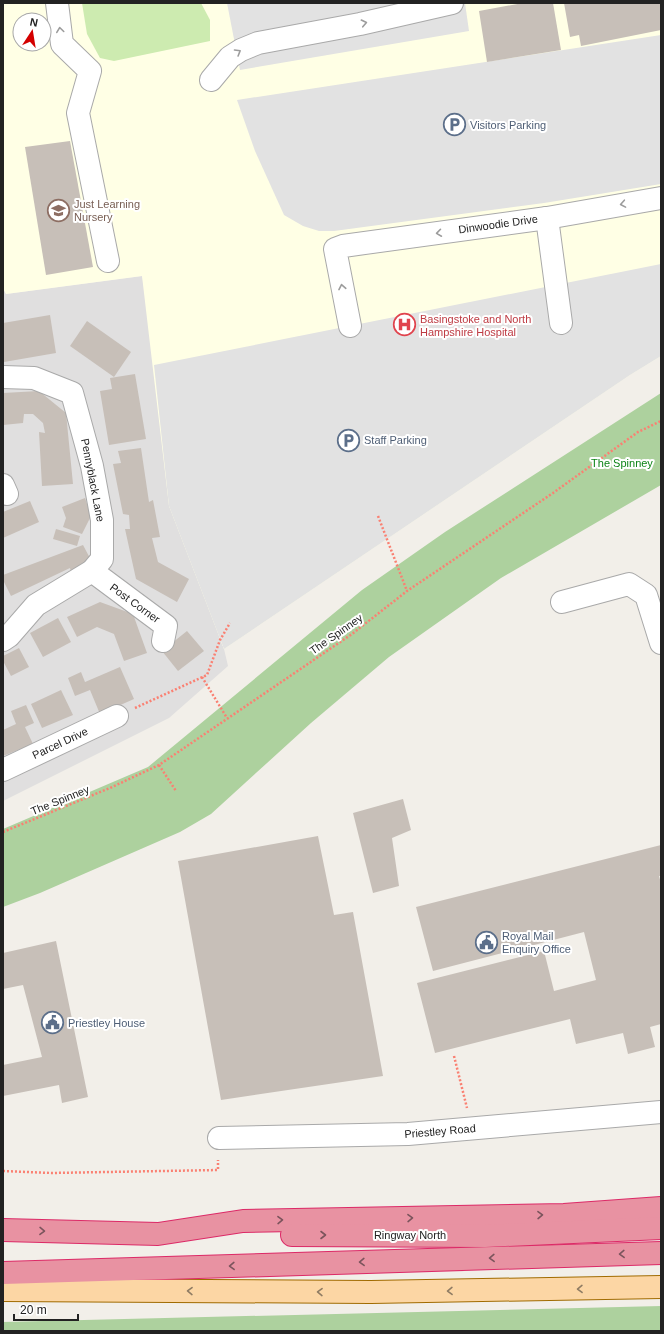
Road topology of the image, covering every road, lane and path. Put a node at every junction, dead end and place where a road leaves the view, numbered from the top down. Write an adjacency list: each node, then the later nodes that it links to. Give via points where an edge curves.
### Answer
1 (57, 3): 6 (street, one-way to 1, via 78,113 90,71 62,44)
2 (452, 3): 3 (street, one-way to 2, via 230,57 258,43)
3 (211, 80)
4 (661, 198): 5 (street, Dinwoodie Drive, one-way to 5)
5 (547, 218): 7 (street); 8 (street, Dinwoodie Drive, via 335,249)
6 (108, 261)
7 (561, 323)
8 (350, 326)
9 (3, 377): 12 (street, Pennyblack Lane, via 34,378 72,393 92,466 102,520 102,559)
10 (661, 421): 13 (path, The Spinney, via 638,432 553,493)
11 (378, 516): 13 (path)
12 (92, 571): 16 (street, Pennyblack Lane, via 36,605 10,636); 17 (street, Post Corner, via 166,626)
13 (407, 591): 21 (path, The Spinney, via 352,634)
14 (562, 602): 18 (street, via 629,584 646,595)
15 (230, 623): 19 (path, via 220,640 207,675)
16 (3, 640)
17 (163, 641)
18 (661, 643)
19 (202, 677): 20 (path); 21 (path)
20 (117, 716): 23 (street, Parcel Drive)
21 (227, 718): 22 (path, The Spinney)
22 (159, 765): 24 (path); 25 (path, The Spinney)
23 (3, 770)
24 (176, 791)
25 (3, 832)
26 (454, 1056): 28 (path)
27 (661, 1112): 28 (street, Priestley Road)
28 (472, 1128): 29 (street, Priestley Road, via 408,1134)
29 (219, 1138)
30 (218, 1170): 31 (path, via 52,1173)
31 (3, 1171)
32 (661, 1208): 35 (highway, one-way to 32, via 243,1221 564,1215)
33 (661, 1228): 35 (highway, Ringway North, one-way to 33, via 486,1236)
34 (3, 1230): 35 (highway, one-way to 35)
35 (158, 1234)
36 (661, 1253): 37 (highway, one-way to 37)
37 (3, 1272)
38 (661, 1287): 39 (main road, one-way to 39, via 371,1292)
39 (3, 1290)

